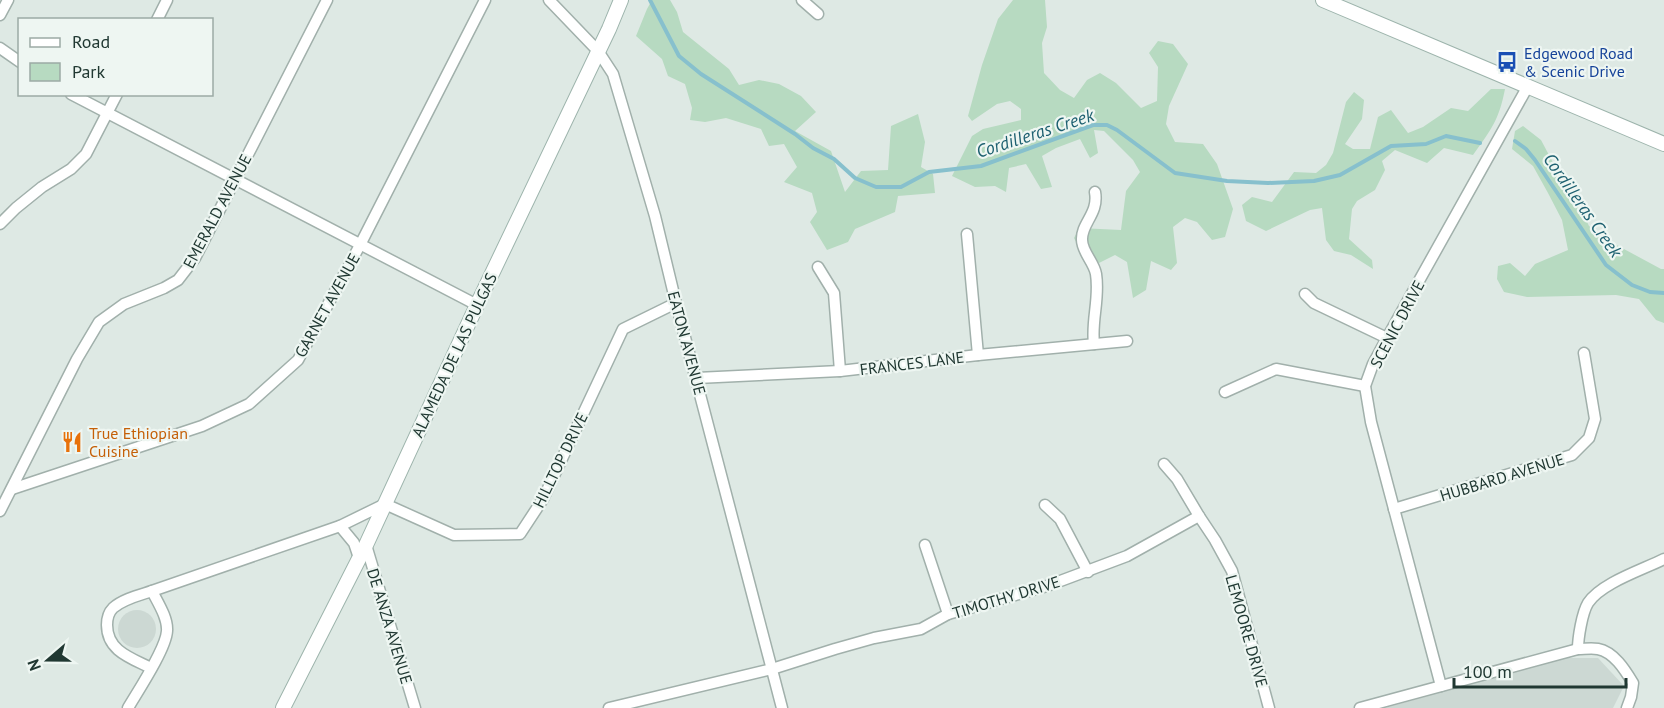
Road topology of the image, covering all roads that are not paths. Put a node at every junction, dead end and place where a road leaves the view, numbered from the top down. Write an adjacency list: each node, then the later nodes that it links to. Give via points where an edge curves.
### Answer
1 (8, 0): 10 (street)
2 (167, 0): 11 (street)
3 (327, 0): 20 (street, EMERALD AVENUE)
4 (485, 0): 24 (street, GARNET AVENUE)
5 (549, 0): 13 (street, EATON AVENUE)
6 (621, 0): 13 (main road, ALAMEDA DE LAS PULGAS)
7 (802, 0): 9 (street)
8 (1323, 0): 15 (main road)
9 (818, 14)
10 (0, 15)
11 (158, 18)
12 (0, 48): 14 (street)
13 (598, 51): 27 (street, EATON AVENUE, via 614,74); 28 (main road, ALAMEDA DE LAS PULGAS)
14 (18, 62)
15 (1528, 86): 19 (main road); 29 (street, SCENIC DRIVE)
16 (75, 96): 18 (street)
17 (116, 96): 18 (street)
18 (108, 113): 20 (street); 22 (street, via 86,154 16,207)
19 (1664, 144)
20 (234, 179): 24 (street); 39 (street, EMERALD AVENUE, via 195,258 178,280 123,304 99,322)
21 (1095, 192): 31 (street, via 1095,209 1082,234 1082,244 1096,274)
22 (0, 224)
23 (967, 234): 33 (street)
24 (360, 245): 28 (street); 39 (street, GARNET AVENUE, via 298,360 249,404 202,426)
25 (818, 267): 34 (street, via 834,293)
26 (1305, 294): 29 (street, via 1314,303)
27 (676, 303): 35 (street, EATON AVENUE); 40 (street, HILLTOP DRIVE, via 623,329 543,499 520,534 454,535)
28 (477, 305): 40 (main road, ALAMEDA DE LAS PULGAS)
29 (1387, 338): 36 (street, SCENIC DRIVE)
30 (1127, 341): 31 (street, FRANCES LANE)
31 (1094, 344): 33 (street, FRANCES LANE)
32 (1584, 353): 42 (street, HUBBARD AVENUE, via 1595,419 1590,438 1572,455)
33 (978, 355): 34 (street, FRANCES LANE)
34 (840, 371): 35 (street, FRANCES LANE)
35 (697, 378): 55 (street, EATON AVENUE)
36 (1365, 386): 37 (street, via 1276,369); 42 (street, SCENIC DRIVE)
37 (1225, 392)
38 (1164, 464): 44 (street, LEMOORE DRIVE)
39 (12, 489): 43 (street, EMERALD AVENUE)
40 (385, 504): 45 (street); 46 (main road, ALAMEDA DE LAS PULGAS)
41 (1045, 505): 50 (street, via 1060,519)
42 (1394, 509): 56 (street, SCENIC DRIVE)
43 (0, 511)
44 (1199, 516): 50 (street, TIMOTHY DRIVE, via 1127,556); 62 (street, LEMOORE DRIVE, via 1232,571)
45 (340, 526): 48 (street, via 354,543); 51 (street)
46 (366, 545): 48 (main road, ALAMEDA DE LAS PULGAS); 59 (street, DE ANZA AVENUE)
47 (925, 545): 52 (street)
48 (359, 558): 58 (main road, ALAMEDA DE LAS PULGAS)
49 (1664, 559): 53 (street, via 1595,595 1586,606)
50 (1088, 572): 52 (street, TIMOTHY DRIVE)
51 (153, 591): 54 (street, via 167,631); 54 (street, via 111,609 107,620 111,644)
52 (948, 614): 55 (street, TIMOTHY DRIVE, via 921,629 874,638)
53 (1578, 649): 56 (street); 64 (street, via 1598,649 1617,660 1633,683)
54 (151, 669): 57 (street)
55 (772, 669): 60 (street, TIMOTHY DRIVE); 61 (street, EATON AVENUE)
56 (1442, 686): 63 (street)
57 (128, 708)
58 (283, 708)
59 (415, 708)
60 (609, 708)
61 (782, 708)
62 (1269, 708)
63 (1360, 708)
64 (1627, 708)

